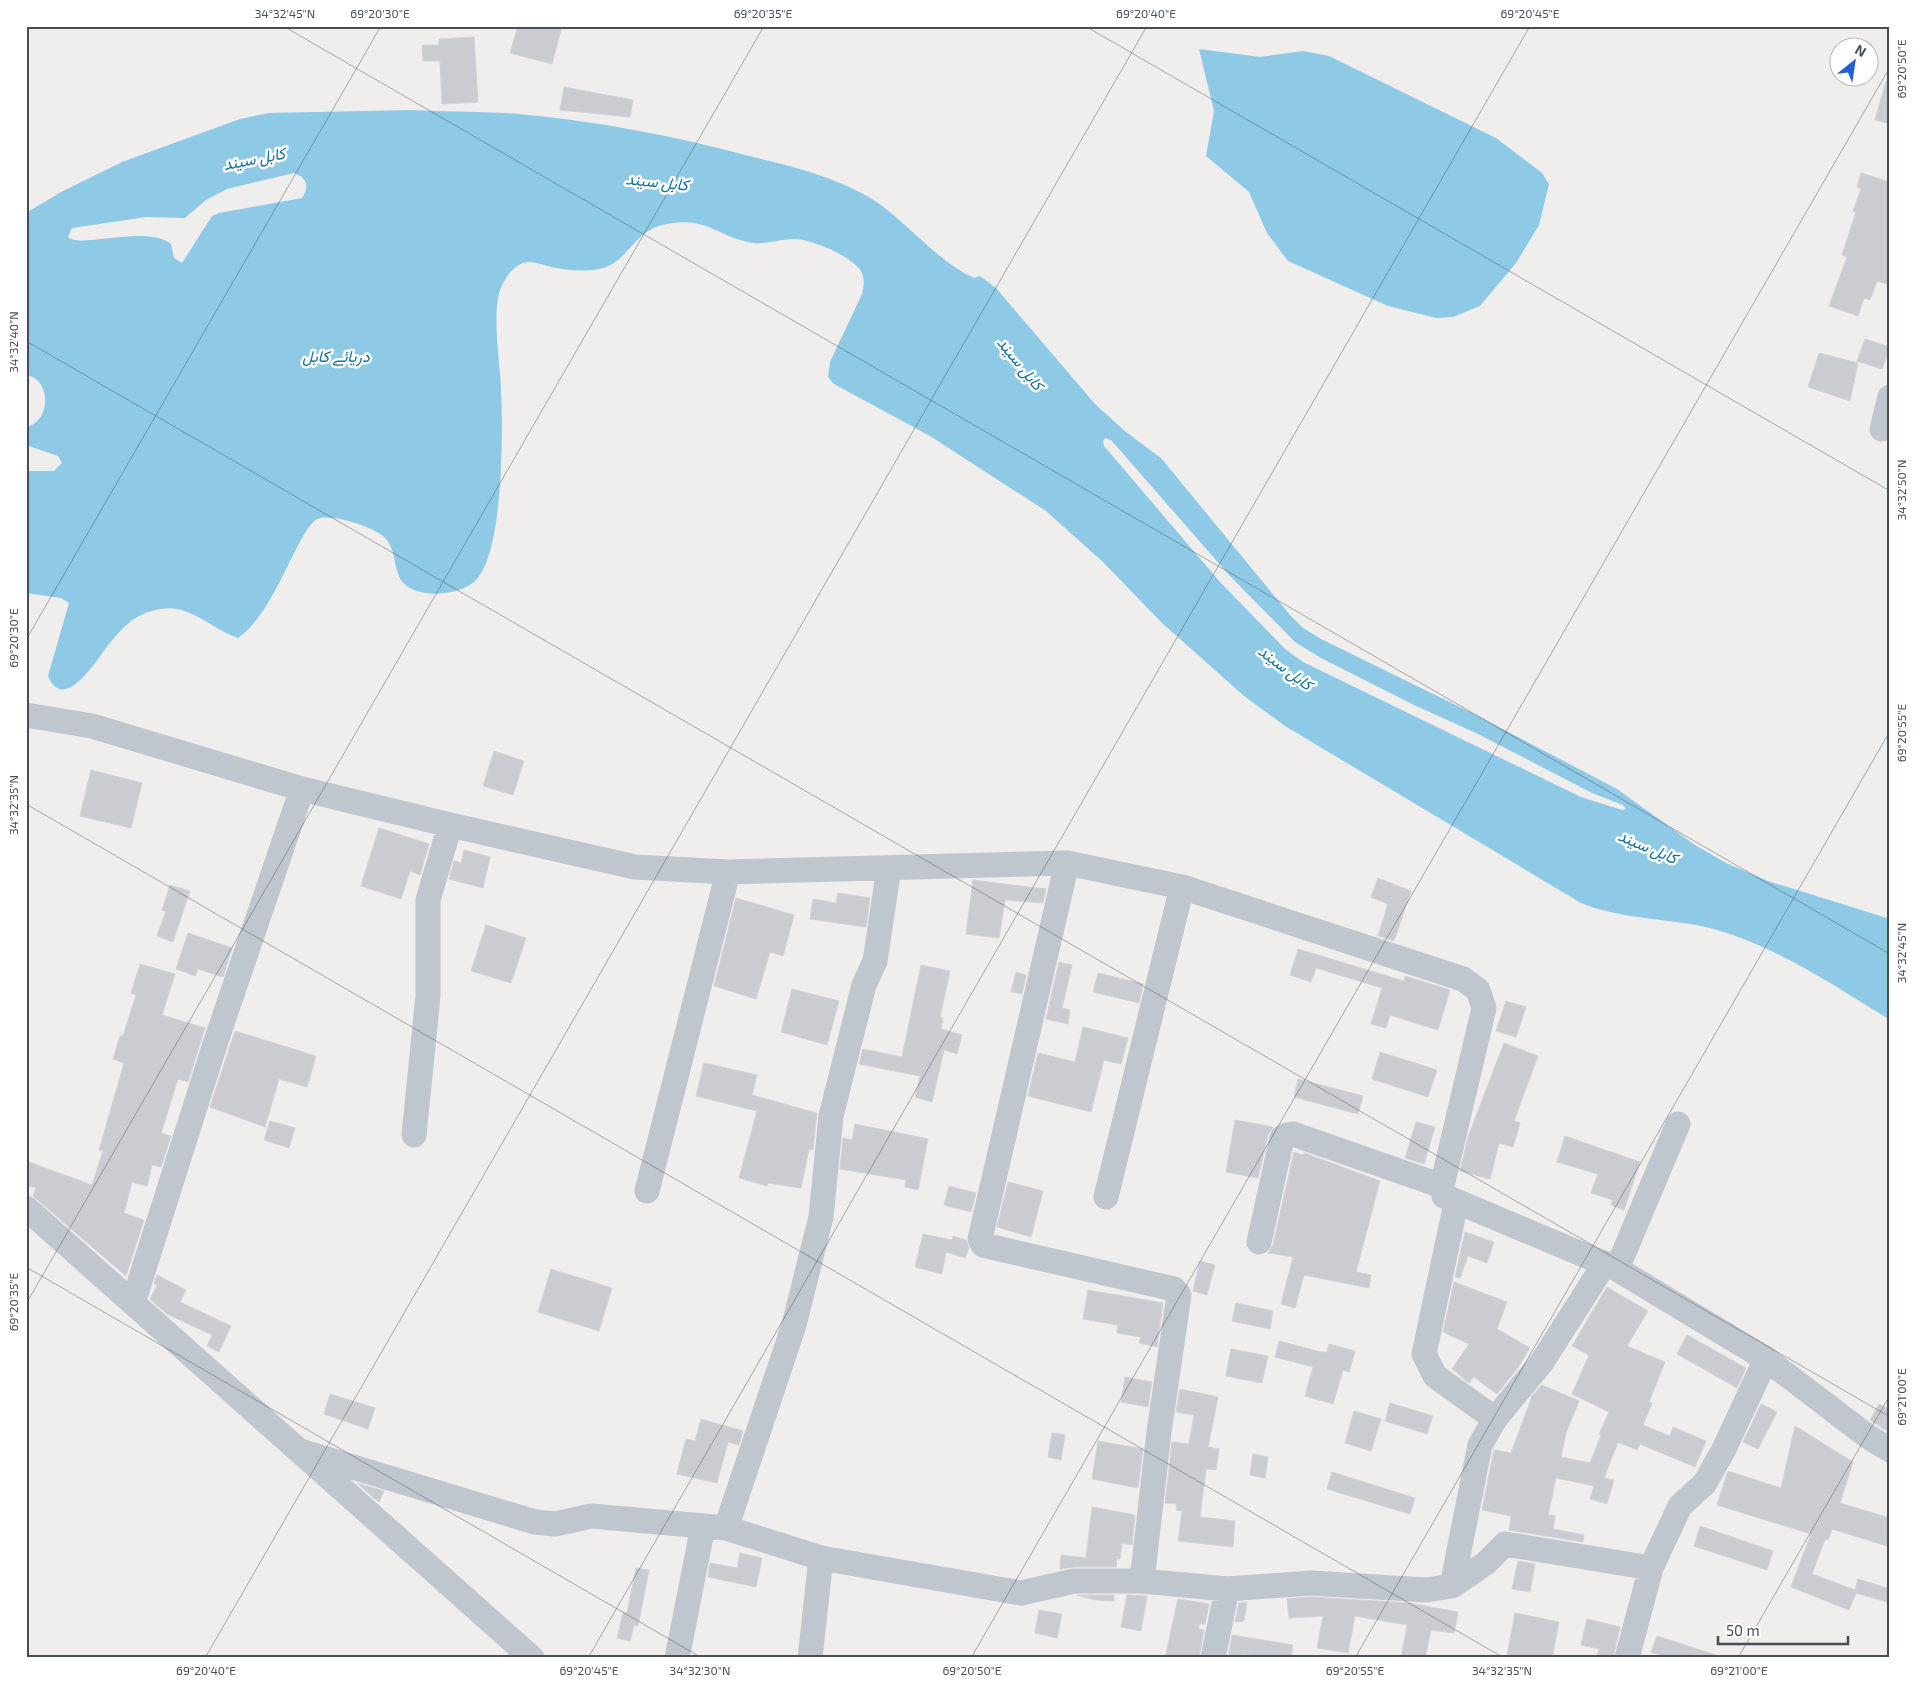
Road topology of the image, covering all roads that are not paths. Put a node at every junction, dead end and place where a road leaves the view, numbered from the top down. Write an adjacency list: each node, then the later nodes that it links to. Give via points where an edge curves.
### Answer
1 (1890, 397): 2 (street)
2 (1882, 429)
3 (26, 715): 4 (street, via 92,726)
4 (302, 788): 5 (street); 18 (street, via 215,1044)
5 (450, 825): 8 (street, via 635,867); 11 (street, via 428,900 428,996)
6 (1067, 864): 7 (street); 9 (street); 26 (street, via 980,1239 983,1245 1174,1289 1179,1295 1158,1432)
7 (889, 868): 8 (street); 23 (street, via 875,961 864,985 831,1116 821,1217 794,1325)
8 (728, 872): 12 (street)
9 (1182, 887): 13 (street, via 1462,979 1478,990 1484,1008); 14 (street)
10 (1678, 1124): 17 (street)
11 (414, 1135)
12 (647, 1191)
13 (1449, 1195): 16 (street, via 1287,1134 1282,1138); 17 (street); 20 (street, via 1424,1354 1435,1376)
14 (1106, 1197)
15 (26, 1208): 18 (street)
16 (1259, 1242)
17 (1611, 1266): 19 (street); 20 (street, via 1542,1362)
18 (133, 1303): 22 (street)
19 (1766, 1359): 21 (street); 25 (street, via 1705,1483 1680,1506)
20 (1495, 1419): 27 (street, via 1480,1446)
21 (1890, 1450)
22 (300, 1451): 23 (street, via 536,1522 555,1524 591,1516); 29 (street)
23 (715, 1527): 24 (street); 30 (street)
24 (821, 1558): 26 (street, via 1021,1593 1074,1581); 31 (street)
25 (1651, 1568): 27 (street, via 1505,1544 1486,1563); 33 (street)
26 (1142, 1581): 28 (street)
27 (1452, 1586): 28 (street, via 1426,1590 1311,1583)
28 (1227, 1589): 32 (street)
29 (532, 1658)
30 (677, 1658)
31 (810, 1658)
32 (1213, 1658)
33 (1627, 1658)

